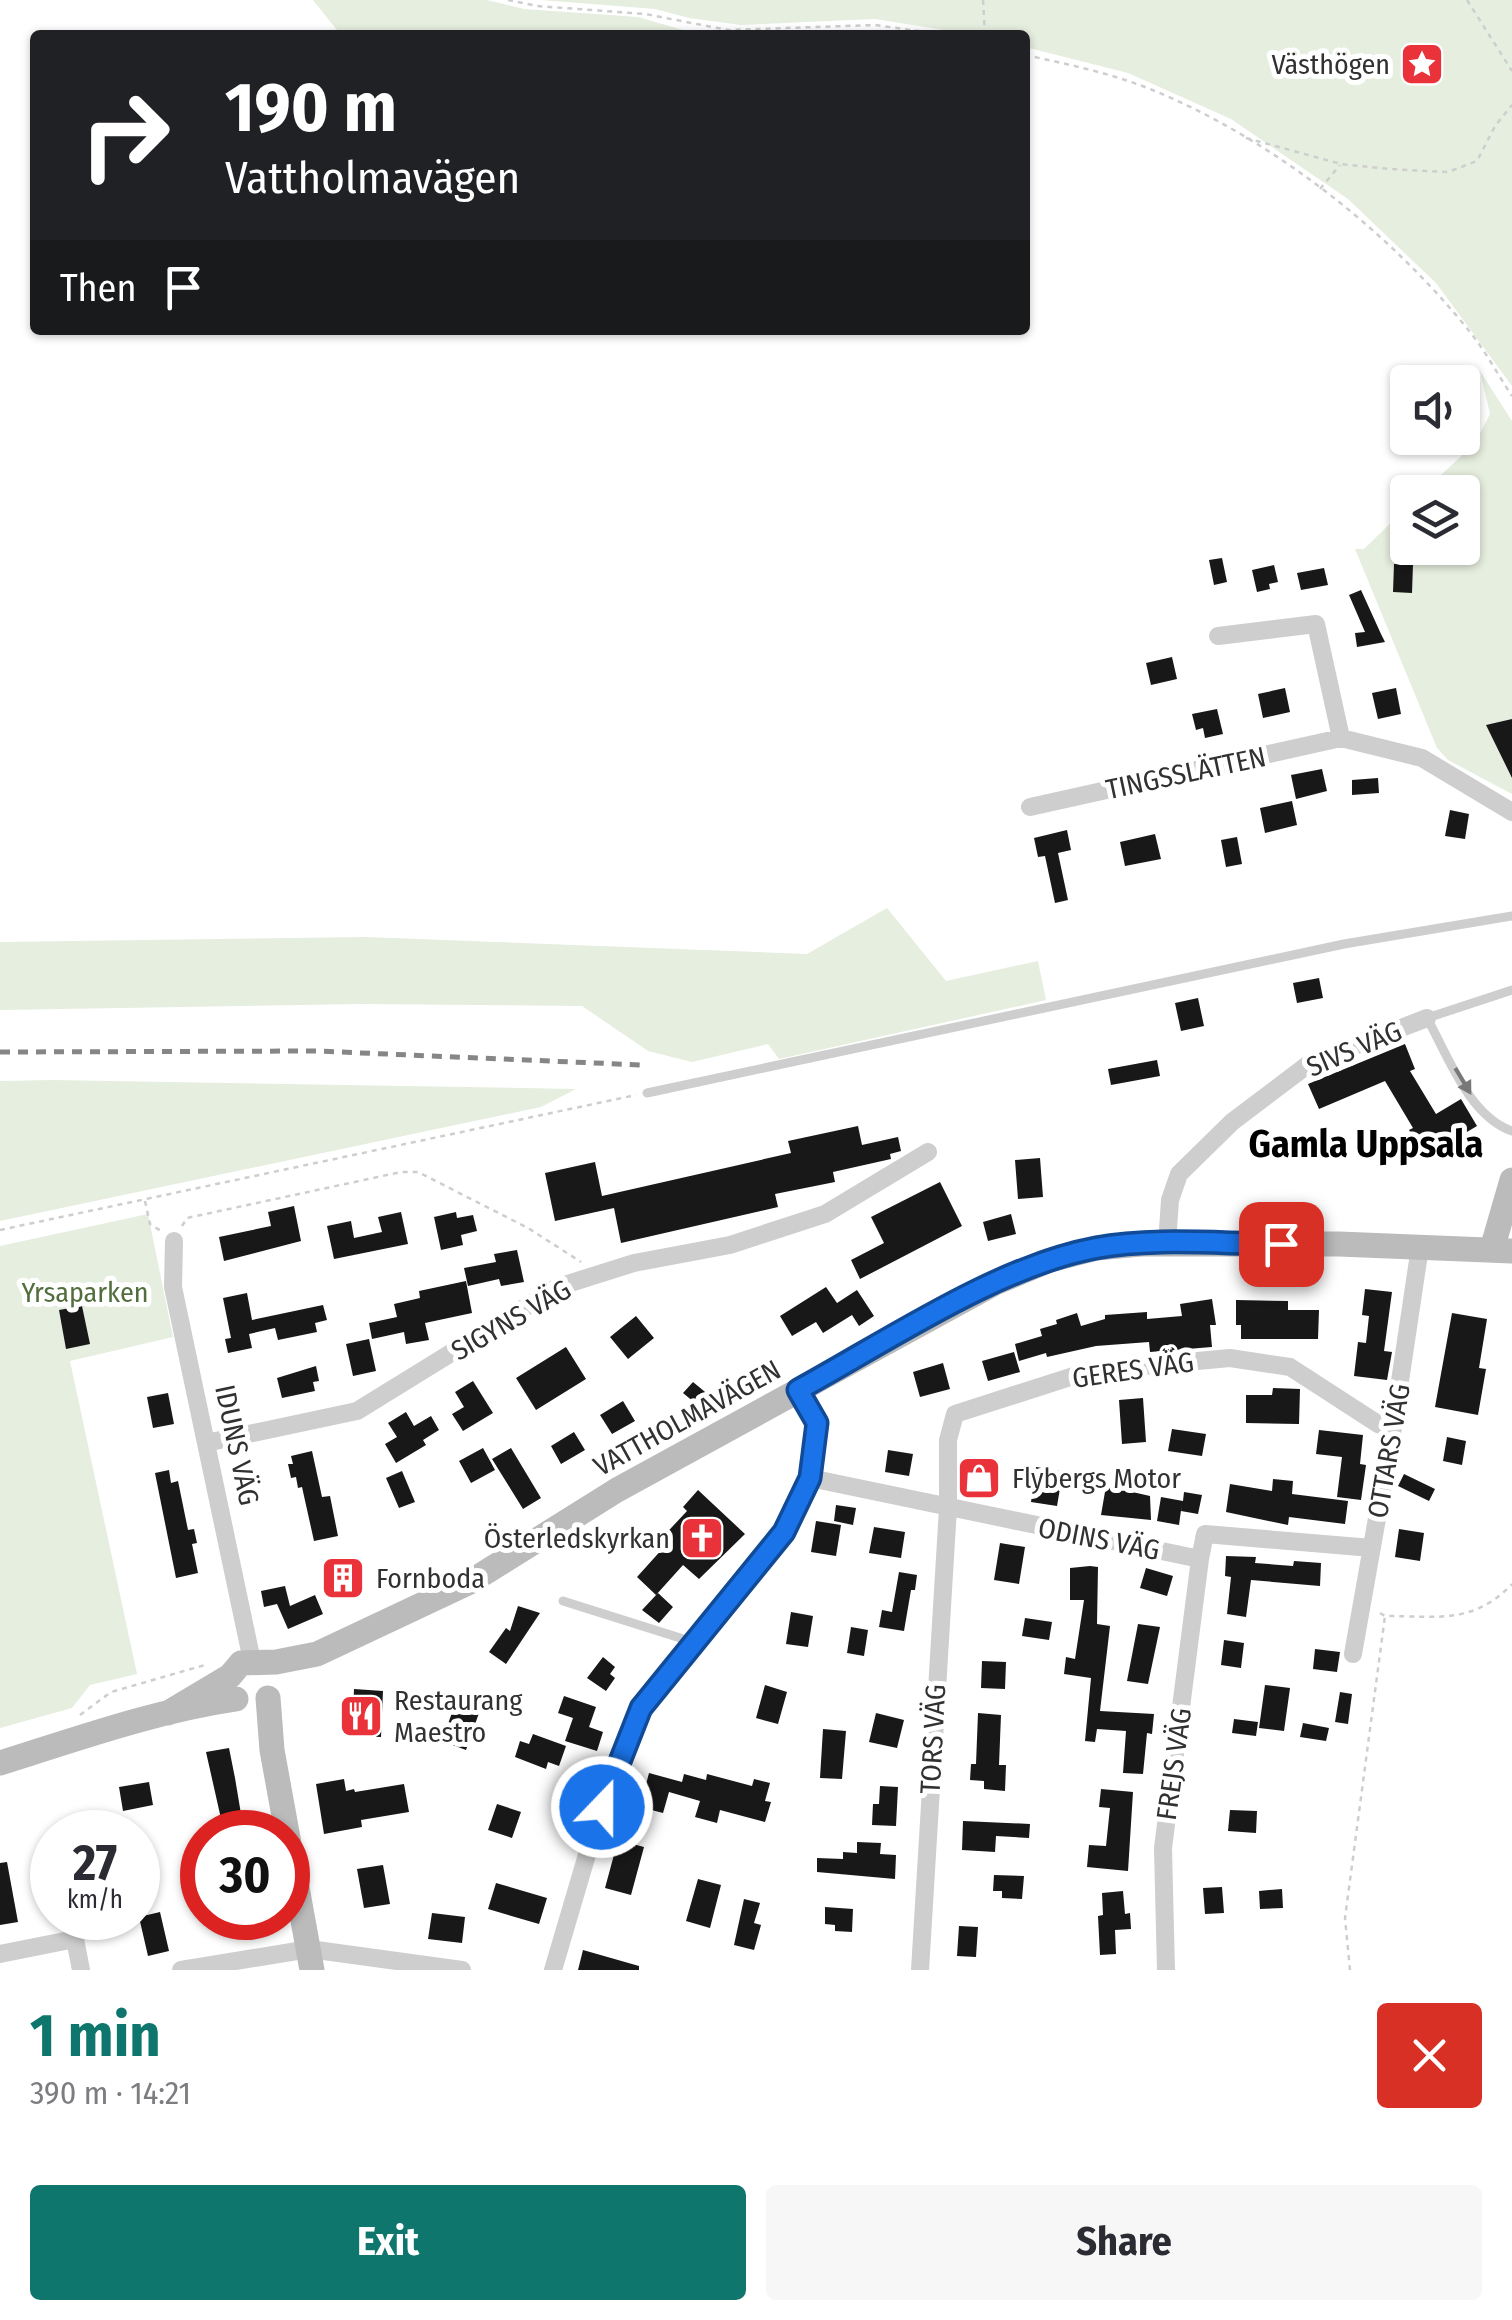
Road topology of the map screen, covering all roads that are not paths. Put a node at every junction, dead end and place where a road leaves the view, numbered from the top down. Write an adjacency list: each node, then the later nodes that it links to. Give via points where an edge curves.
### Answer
1 (1218, 636): 2 (street, via 1316,624)
2 (1341, 738): 3 (street, TINGSSLÄTTEN); 4 (street, TINGSSLÄTTEN, via 1422,758)
3 (1030, 807)
4 (1512, 812)
5 (1512, 916): 8 (lane, via 1344,944)
6 (1512, 990): 7 (lane, SIVS VÄG)
7 (1427, 1018): 9 (lane, one-way to 9, via 1466,1090 1496,1126); 13 (street, SIVS VÄG, via 1310,1063 1197,1153 1179,1174 1170,1200)
8 (648, 1093)
9 (1512, 1131)
10 (928, 1152): 18 (street, SIGYNS VÄG, via 825,1214 558,1288 357,1411)
11 (1512, 1180): 15 (main road)
12 (174, 1241): 18 (street, IDUNS VÄG, via 174,1287)
13 (1167, 1244): 14 (main road, VATTHOLMAVÄGEN); 16 (main road, VATTHOLMAVÄGEN, via 1097,1248 1050,1260 994,1283)
14 (1420, 1247): 15 (main road, VATTHOLMAVÄGEN); 17 (street, OTTARS VÄG)
15 (1502, 1250)
16 (798, 1390): 19 (street, via 817,1423); 25 (main road, VATTHOLMAVÄGEN, via 617,1490 470,1582)
17 (1393, 1428): 20 (street, GERES VÄG, via 1290,1367 1230,1358 1090,1371 954,1414); 21 (street, OTTARS VÄG)
18 (206, 1442): 27 (street, IDUNS VÄG)
19 (810, 1478): 20 (street, ODINS VÄG); 24 (street, via 784,1532)
20 (948, 1508): 22 (street, ODINS VÄG); 36 (street, TORS VÄG)
21 (1372, 1548): 22 (street, via 1205,1534); 26 (street, OTTARS VÄG)
22 (1200, 1559): 37 (street, FREJS VÄG, via 1163,1848)
23 (563, 1602): 24 (lane)
24 (692, 1642): 35 (street, via 641,1708 599,1814)
25 (317, 1654): 27 (main road, VATTHOLMAVÄGEN); 28 (main road, VATTHOLMAVÄGEN)
26 (1354, 1654)
27 (255, 1662): 28 (main road, via 272,1675)
28 (251, 1693): 29 (main road, VATTHOLMAVÄGEN); 31 (main road, via 272,1750)
29 (0, 1762)
30 (0, 1954): 32 (street, via 75,1939)
31 (311, 1959): 33 (street); 34 (street)
32 (81, 1970)
33 (181, 1970)
34 (462, 1970)
35 (553, 1970)
36 (920, 1970)
37 (1166, 1970)

